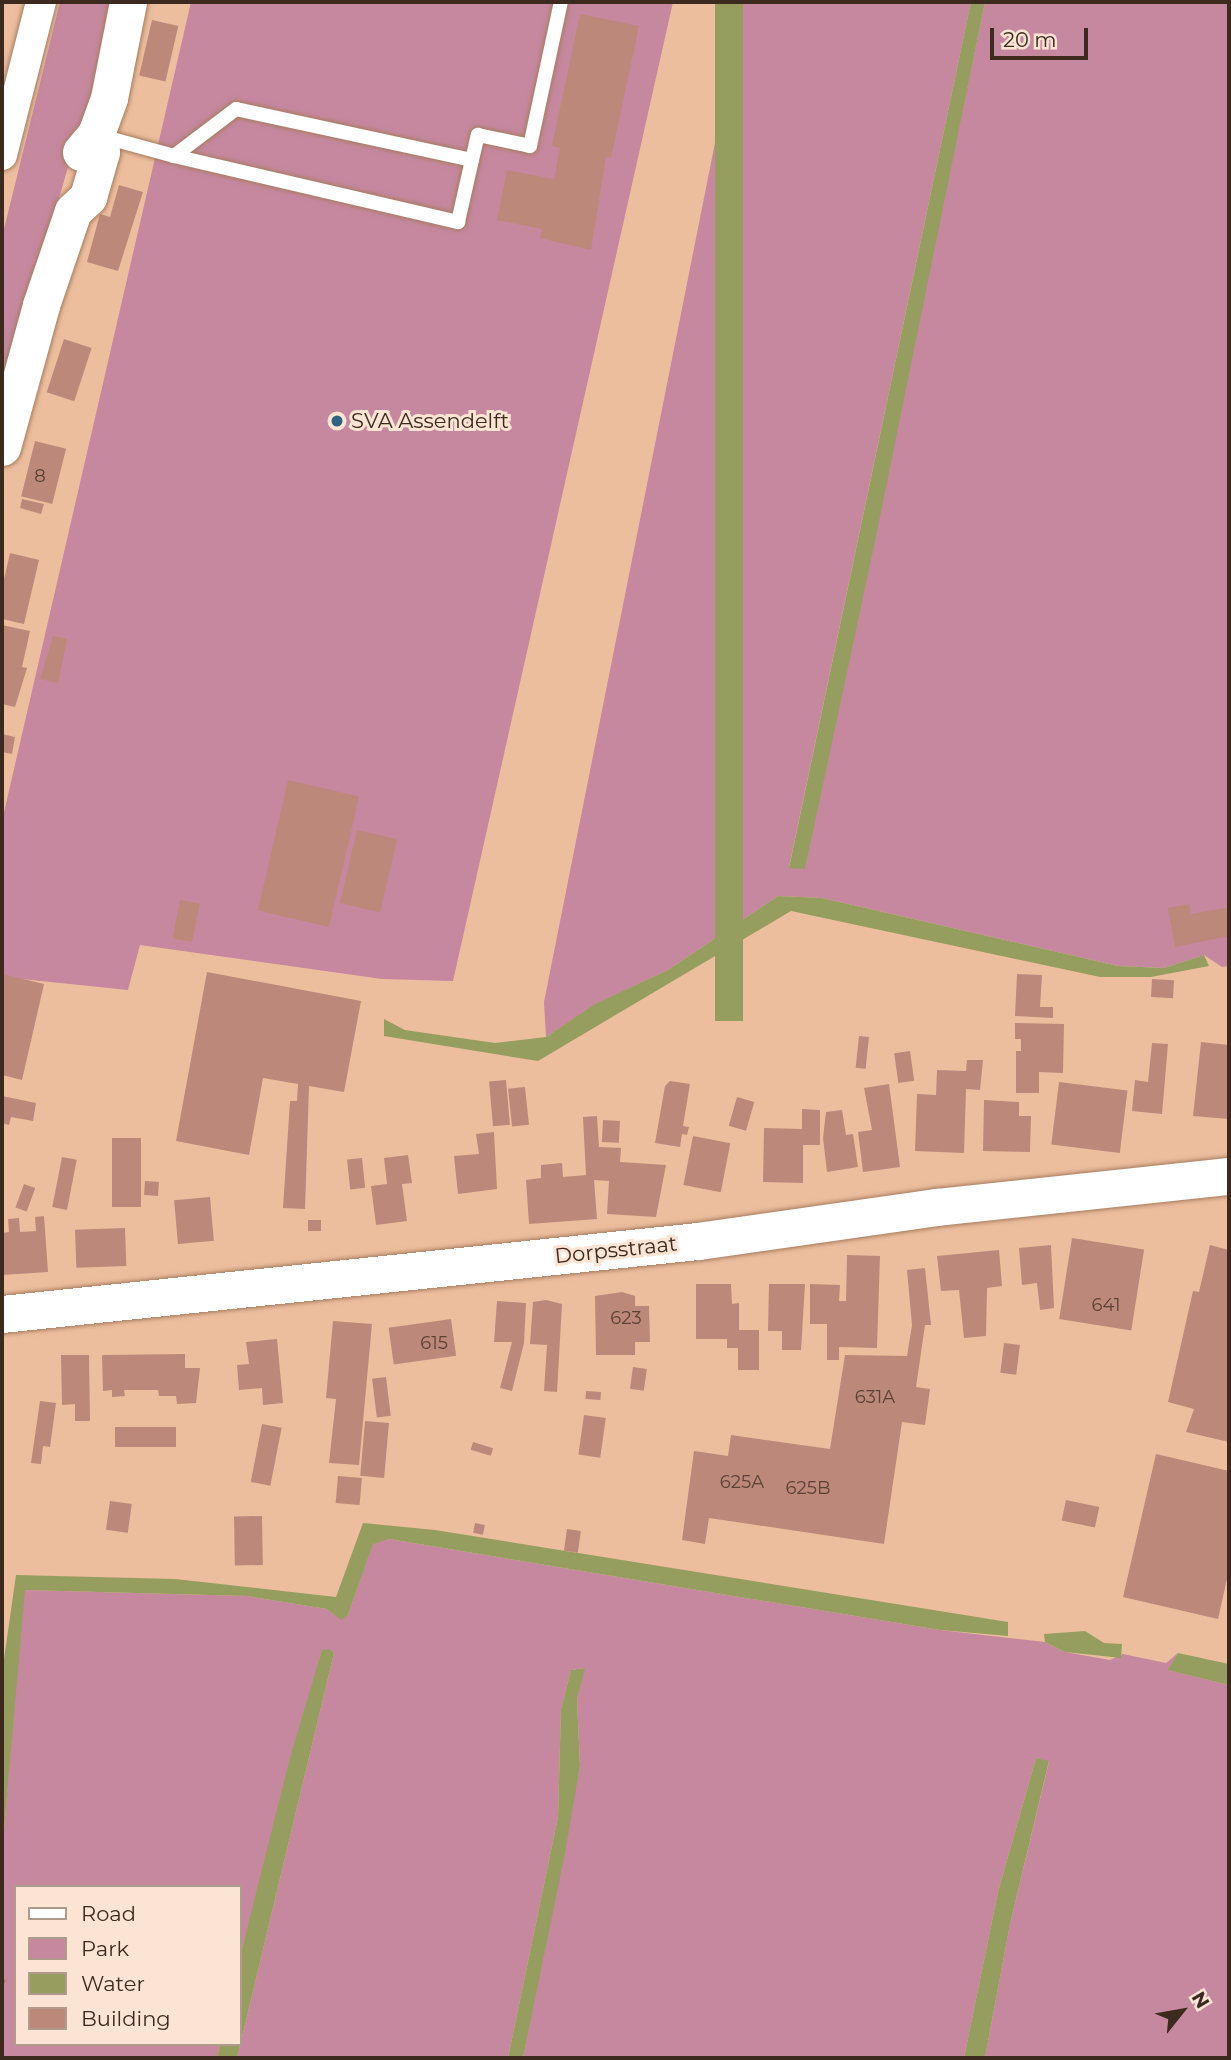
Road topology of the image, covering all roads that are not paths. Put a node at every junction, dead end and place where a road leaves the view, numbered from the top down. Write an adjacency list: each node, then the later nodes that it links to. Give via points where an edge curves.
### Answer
1 (41, 2): 5 (street)
2 (128, 2): 4 (street, via 109,98)
3 (561, 2): 7 (lane, via 530,146 478,135)
4 (96, 134): 6 (lane); 8 (street, via 83,146 69,190 73,211 41,305)
5 (2, 155)
6 (174, 156): 7 (lane, via 236,109); 7 (lane, via 458,222)
7 (472, 160)
8 (2, 447)
9 (1229, 1176): 10 (street, Dorpsstraat, via 937,1207 698,1241)
10 (2, 1314)

